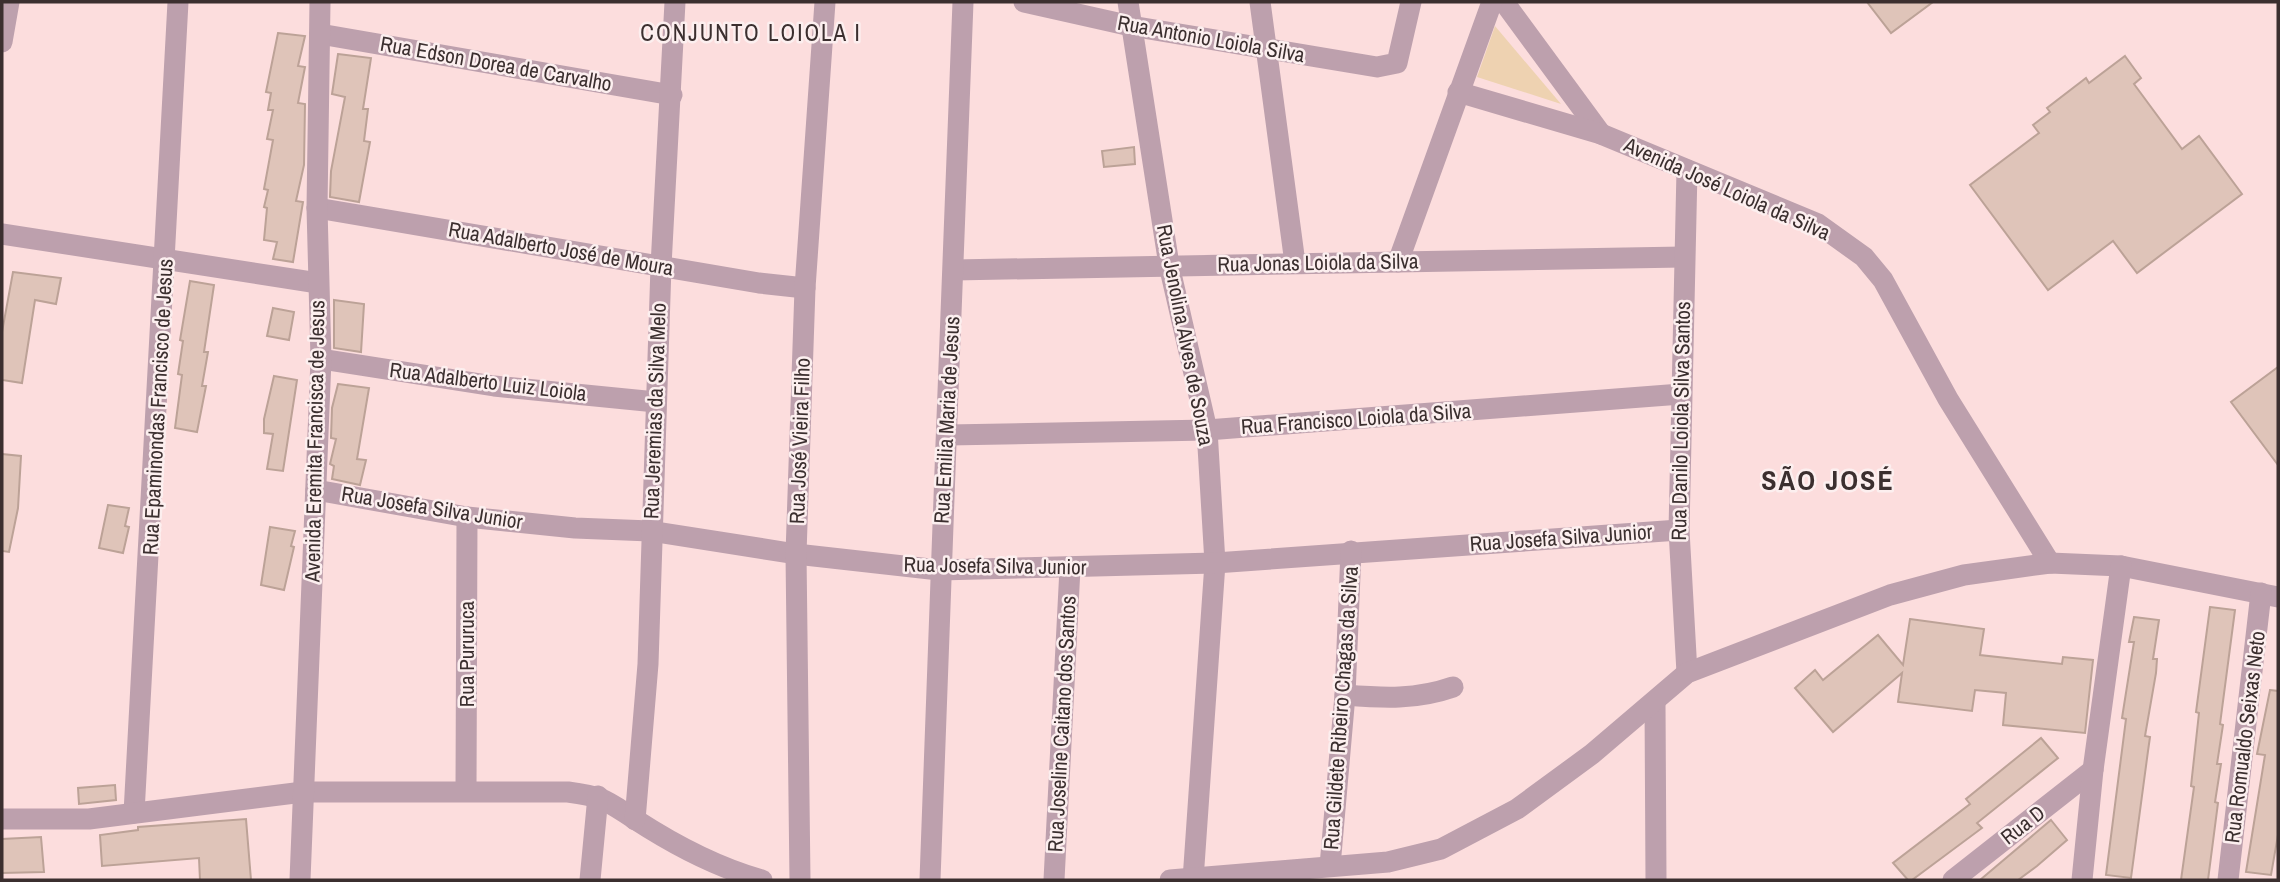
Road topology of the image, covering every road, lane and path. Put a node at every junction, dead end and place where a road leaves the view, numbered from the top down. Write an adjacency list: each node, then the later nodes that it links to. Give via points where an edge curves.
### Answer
1 (9, 2): 17 (street)
2 (178, 2): 26 (street, Rua Epaminondas Francisco de Jesus)
3 (320, 2): 15 (street, Avenida Eremita Francisca de Jesus)
4 (675, 2): 20 (street, Rua Jeremias da Silva Melo)
5 (825, 2): 33 (street, Rua José Vieira Filho)
6 (963, 2): 31 (street, Rua Emilia Maria de Jesus)
7 (1024, 2): 14 (street, Rua Antonio Loiola Silva)
8 (1128, 2): 14 (street, Rua Jenolina Alves de Souza)
9 (1260, 2): 18 (street)
10 (1411, 2): 18 (street, Rua Antonio Loiola Silva, via 1397,63 1377,67)
11 (1492, 2): 19 (street)
12 (1504, 2): 16 (street, Avenida José Loiola da Silva)
13 (1525, 2): 16 (street)
14 (1132, 26): 18 (street, Rua Antonio Loiola Silva); 29 (street, Rua Jenolina Alves de Souza)
15 (320, 33): 20 (street, Rua Edson Dorea de Carvalho); 23 (street, Avenida Eremita Francisca de Jesus)
16 (1531, 39): 21 (street, Avenida José Loiola da Silva)
17 (2, 43)
18 (1268, 50): 28 (street)
19 (1458, 92): 21 (street); 27 (street)
20 (672, 95): 30 (street, Rua Jeremias da Silva Melo)
21 (1601, 134): 22 (street, Avenida José Loiola da Silva)
22 (1687, 170): 25 (street, Rua Danilo Loiola Silva Santos); 46 (street, Avenida José Loiola da Silva, via 1818,224 1864,257 1883,280 1948,399)
23 (317, 208): 30 (street, Rua Adalberto José de Moura); 32 (street, Avenida Eremita Francisca de Jesus)
24 (2, 234): 26 (street)
25 (1683, 257): 27 (street, Rua Jonas Loiola da Silva); 35 (street, Rua Danilo Loiola Silva Santos)
26 (165, 262): 32 (street); 59 (street, Rua Epaminondas Francisco de Jesus)
27 (1398, 262): 28 (street, Rua Jonas Loiola da Silva)
28 (1295, 263): 29 (street, Rua Jonas Loiola da Silva)
29 (1169, 265): 31 (street, Rua Jonas Loiola da Silva); 37 (street, Rua Jenolina Alves de Souza)
30 (661, 266): 33 (street, Rua Adalberto José de Moura); 36 (street, Rua Jeremias da Silva Melo)
31 (954, 270): 38 (street, Rua Emilia Maria de Jesus)
32 (318, 283): 34 (street, Avenida Eremita Francisca de Jesus)
33 (805, 288): 44 (street, Rua José Vieira Filho)
34 (321, 359): 36 (street, Rua Adalberto Luiz Loiola, via 494,386); 39 (street, Avenida Eremita Francisca de Jesus)
35 (1681, 394): 37 (street, Rua Francisco Loiola da Silva); 41 (street, Rua Danilo Loiola Silva Santos)
36 (656, 402): 42 (street, Rua Jeremias da Silva Melo)
37 (1207, 430): 38 (street, Rua Francisco Loiola da Silva); 45 (street, Rua Jenolina Alves de Souza)
38 (948, 435): 49 (street, Rua Emilia Maria de Jesus)
39 (316, 490): 40 (street, Rua Josefa Silva Junior); 57 (street, Avenida Eremita Francisca de Jesus)
40 (467, 517): 42 (street, Rua Josefa Silva Junior); 56 (street, Rua Pururuca)
41 (1679, 530): 43 (street, Rua Josefa Silva Junior); 51 (street, Rua Danilo Loiola Silva Santos)
42 (650, 531): 44 (street, Rua Josefa Silva Junior); 61 (street, Rua Jeremias da Silva Melo, via 648,664)
43 (1351, 551): 45 (street, Rua Josefa Silva Junior); 53 (street, Rua Gildete Ribeiro Chagas da Silva)
44 (796, 554): 49 (street, Rua Josefa Silva Junior); 66 (street, Rua José Vieira Filho)
45 (1215, 563): 48 (street, Rua Josefa Silva Junior); 70 (street, Rua Jenolina Alves de Souza)
46 (2050, 563): 47 (street); 51 (street, via 1964,575 1890,596)
47 (2121, 566): 50 (street); 55 (street)
48 (1070, 568): 49 (street, Rua Josefa Silva Junior); 68 (street, Rua Joseline Caitano dos Santos)
49 (939, 570): 67 (street, Rua Emilia Maria de Jesus)
50 (2270, 595): 74 (street, Rua Romualdo Seixas Neto)
51 (1687, 673): 54 (street)
52 (1452, 687): 53 (street, via 1428,696 1398,699)
53 (1345, 695): 62 (street, Rua Gildete Ribeiro Chagas da Silva)
54 (1655, 702): 62 (street, via 1517,809 1472,834 1441,849 1388,862); 71 (street)
55 (2093, 771): 72 (street, Rua D); 73 (street)
56 (466, 790): 57 (street); 58 (street)
57 (303, 792): 59 (street); 63 (street, Avenida Eremita Francisca de Jesus)
58 (598, 796): 61 (street); 64 (street)
59 (134, 813): 60 (street, via 43,821)
60 (2, 819)
61 (635, 820): 65 (street, via 723,866)
62 (1329, 866): 70 (street)
63 (300, 880)
64 (590, 880)
65 (762, 880)
66 (800, 880)
67 (930, 880)
68 (1054, 880)
69 (1170, 880): 70 (street)
70 (1193, 880)
71 (1656, 880)
72 (1953, 880)
73 (2082, 880)
74 (2228, 880)

